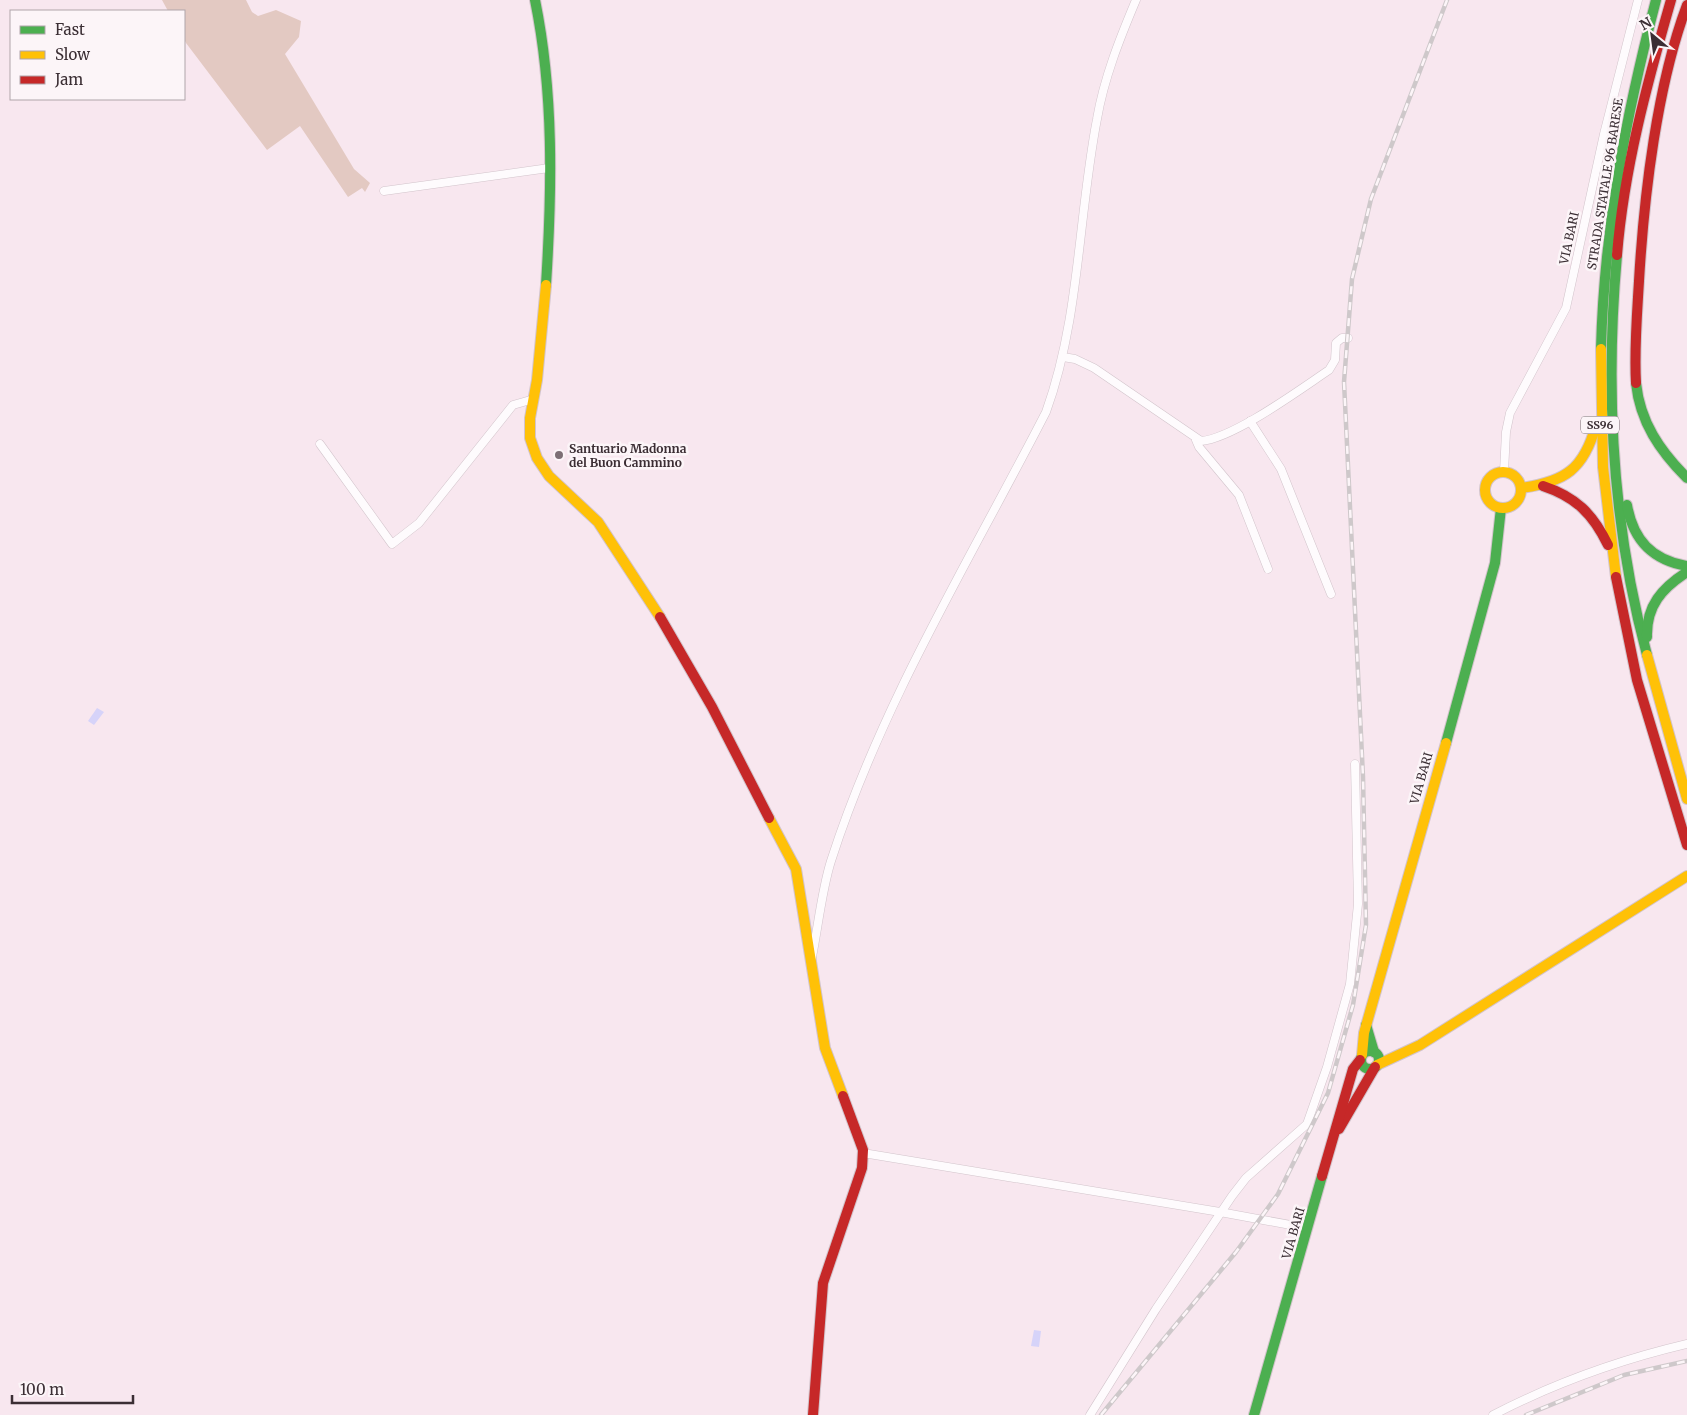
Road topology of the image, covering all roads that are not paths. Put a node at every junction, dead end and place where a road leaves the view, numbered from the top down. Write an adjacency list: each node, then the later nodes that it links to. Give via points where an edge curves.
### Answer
1 (535, 0): 7 (main road, via 547,78)
2 (1136, 0): 10 (street, via 1112,62 1097,119)
3 (1638, 0): 17 (street, VIA BARI, via 1604,134 1566,308 1510,413)
4 (1656, 0): 12 (main road, STRADA STATALE 96 BARESE / SS96, via 1636,68 1611,209 1601,310)
5 (1671, 0): 13 (main road, STRADA STATALE 96 BARESE / SS96, via 1634,140 1623,213 1613,315)
6 (1687, 5): 18 (main road, via 1669,66 1654,145 1638,278 1635,361 1638,399 1648,428 1671,463)
7 (549, 168): 8 (street); 11 (main road, via 550,218)
8 (384, 191)
9 (1348, 338): 14 (street, via 1336,343 1335,360 1328,370)
10 (1063, 357): 15 (street, via 1094,368); 32 (street, via 1046,412 912,666 875,746 830,863)
11 (534, 399): 16 (street, via 513,405 419,522 392,544); 32 (main road, via 530,438 537,458 548,476 598,522 647,594 712,707 796,869)
12 (1599, 412): 19 (main road, via 1584,459 1569,474); 22 (main road, STRADA STATALE 96 BARESE / SS96)
13 (1613, 415): 23 (main road, via 1624,462 1632,527 1646,549 1655,556 1672,564); 27 (main road, STRADA STATALE 96 BARESE / SS96, via 1625,554)
14 (1250, 422): 15 (street, via 1214,438); 26 (street, via 1281,469)
15 (1196, 440): 24 (street, via 1239,495)
16 (320, 444)
17 (1504, 472): 20 (main road, via 1514,475); 21 (main road, via 1489,478 1485,488 1488,499)
18 (1687, 478)
19 (1543, 486): 20 (main road); 22 (main road, via 1569,496 1589,512)
20 (1521, 488): 21 (main road, via 1516,503)
21 (1501, 508): 33 (main road, VIA BARI, via 1495,563 1487,597)
22 (1612, 556): 30 (main road, STRADA STATALE 96 BARESE / SS96, via 1635,675)
23 (1687, 566)
24 (1268, 569)
25 (1687, 572): 27 (main road, via 1666,586 1651,607 1646,633)
26 (1331, 594)
27 (1650, 670): 29 (main road, STRADA STATALE 96 BARESE / SS96)
28 (1354, 764): 40 (street, via 1358,904 1350,984 1327,1067 1307,1124 1246,1178)
29 (1687, 799)
30 (1687, 845)
31 (1687, 876): 34 (main road)
32 (812, 959): 39 (main road, via 825,1048)
33 (1366, 1025): 35 (main road); 36 (main road, VIA BARI)
34 (1405, 1052): 35 (main road); 37 (main road)
35 (1375, 1053): 36 (main road, via 1366,1051); 37 (main road, via 1379,1059)
36 (1361, 1058): 37 (main road, via 1364,1068); 38 (main road, VIA BARI, via 1353,1069)
37 (1376, 1066): 38 (main road)
38 (1334, 1136): 41 (main road, VIA BARI)
39 (863, 1153): 40 (street); 43 (main road, via 862,1168 823,1283)
40 (1220, 1212): 41 (street); 44 (street)
41 (1307, 1228): 45 (main road, VIA BARI)
42 (1687, 1344): 46 (street, via 1592,1371 1531,1395)
43 (813, 1415)
44 (1090, 1415)
45 (1254, 1415)
46 (1493, 1415)

